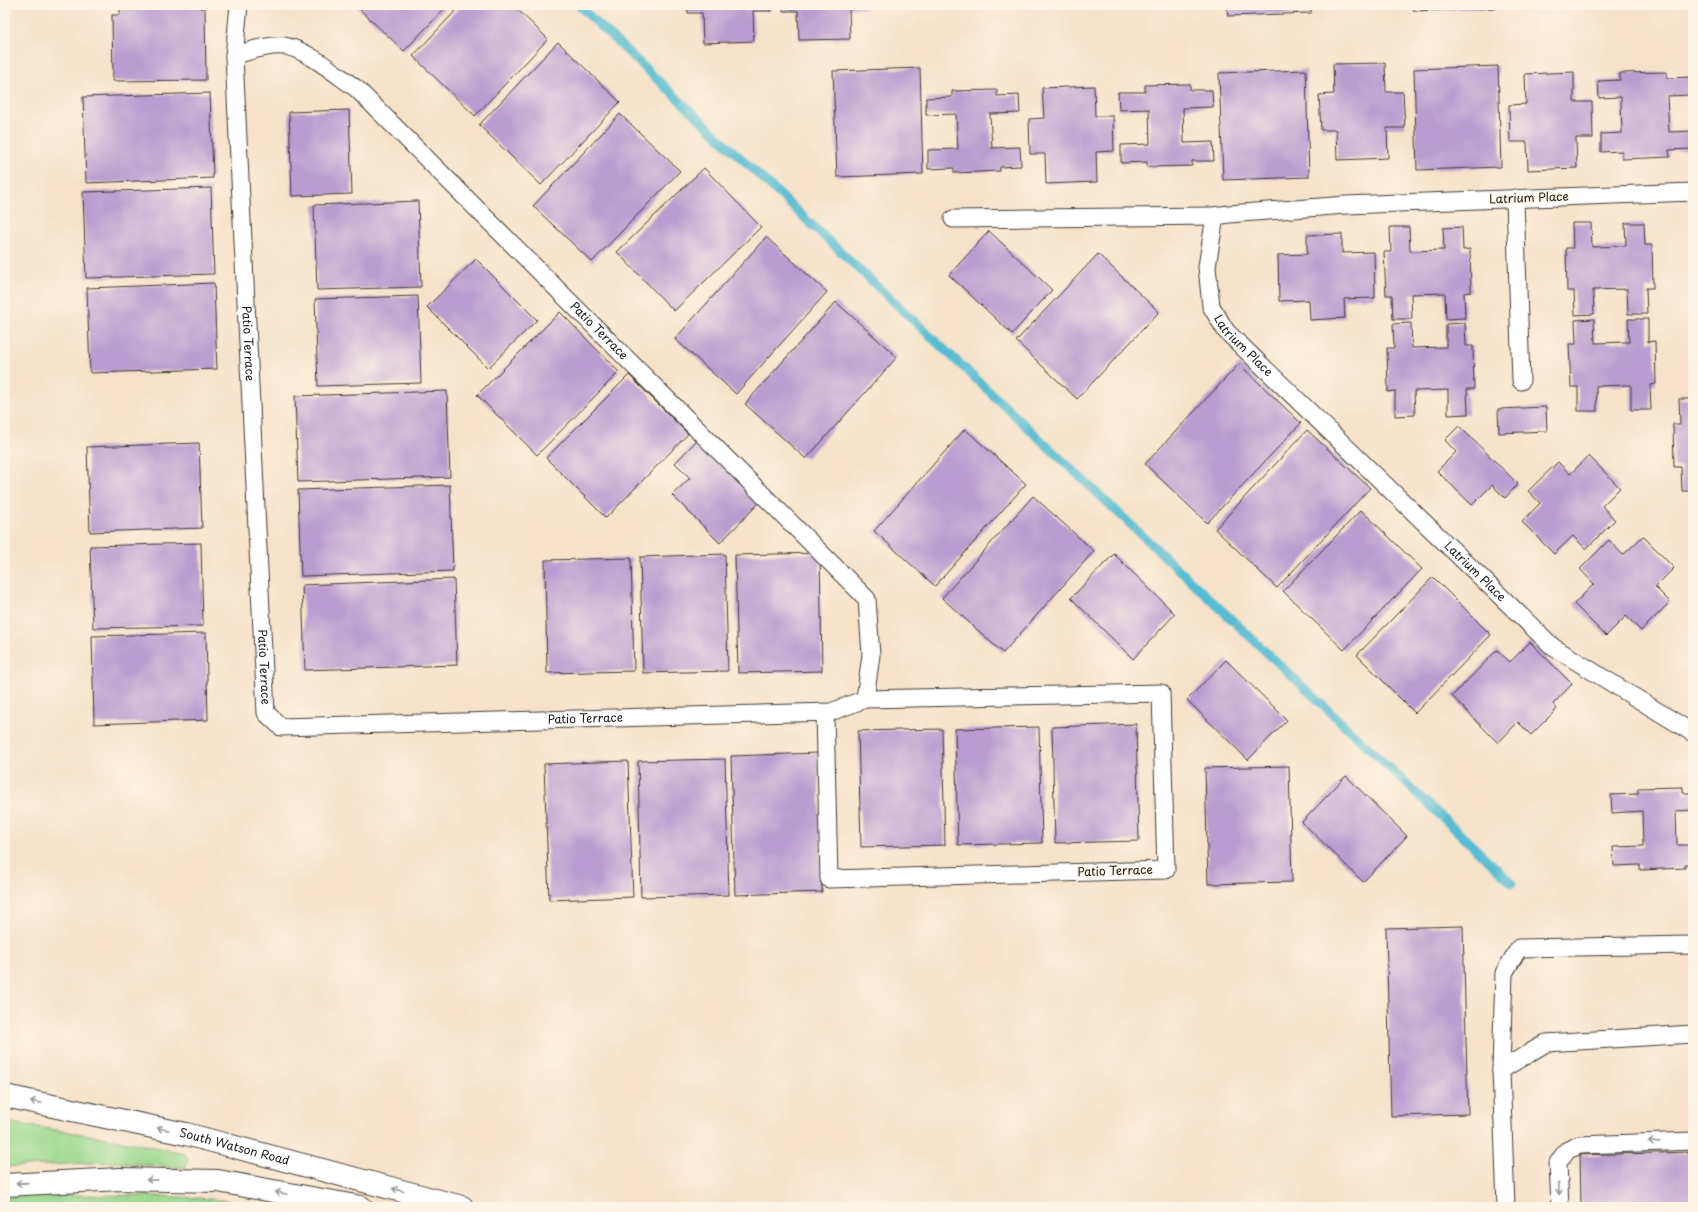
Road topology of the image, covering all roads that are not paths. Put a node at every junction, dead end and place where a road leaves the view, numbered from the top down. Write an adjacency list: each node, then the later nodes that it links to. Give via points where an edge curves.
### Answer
1 (239, 5): 2 (lane, Patio Terrace)
2 (234, 56): 8 (lane, Patio Terrace, via 254,49 285,46 310,56 357,89 867,599 872,655); 9 (lane, Patio Terrace, via 266,713 280,727)
3 (1693, 192): 4 (lane, Latrium Place)
4 (1515, 198): 5 (lane, Latrium Place, via 1346,205); 7 (lane)
5 (1215, 216): 6 (lane); 10 (lane, Latrium Place, via 1207,267 1211,306 1226,331 1553,647)
6 (953, 219)
7 (1521, 381)
8 (865, 699): 9 (lane, Patio Terrace); 9 (lane, Patio Terrace, via 1161,693 1166,870 829,879)
9 (825, 712)
10 (1693, 733)
11 (1693, 946): 13 (lane, via 1519,948 1504,973)
12 (1693, 1034): 13 (lane, via 1546,1042)
13 (1501, 1070): 19 (lane)
14 (5, 1096): 18 (main road, South Watson Road, one-way to 14, via 186,1134)
15 (1693, 1141): 20 (lane, one-way to 20, via 1579,1145 1566,1151 1558,1163)
16 (5, 1185): 17 (main road, one-way to 16, via 218,1181 120,1179)
17 (361, 1207)
18 (462, 1207)
19 (1506, 1207)
20 (1560, 1207)

